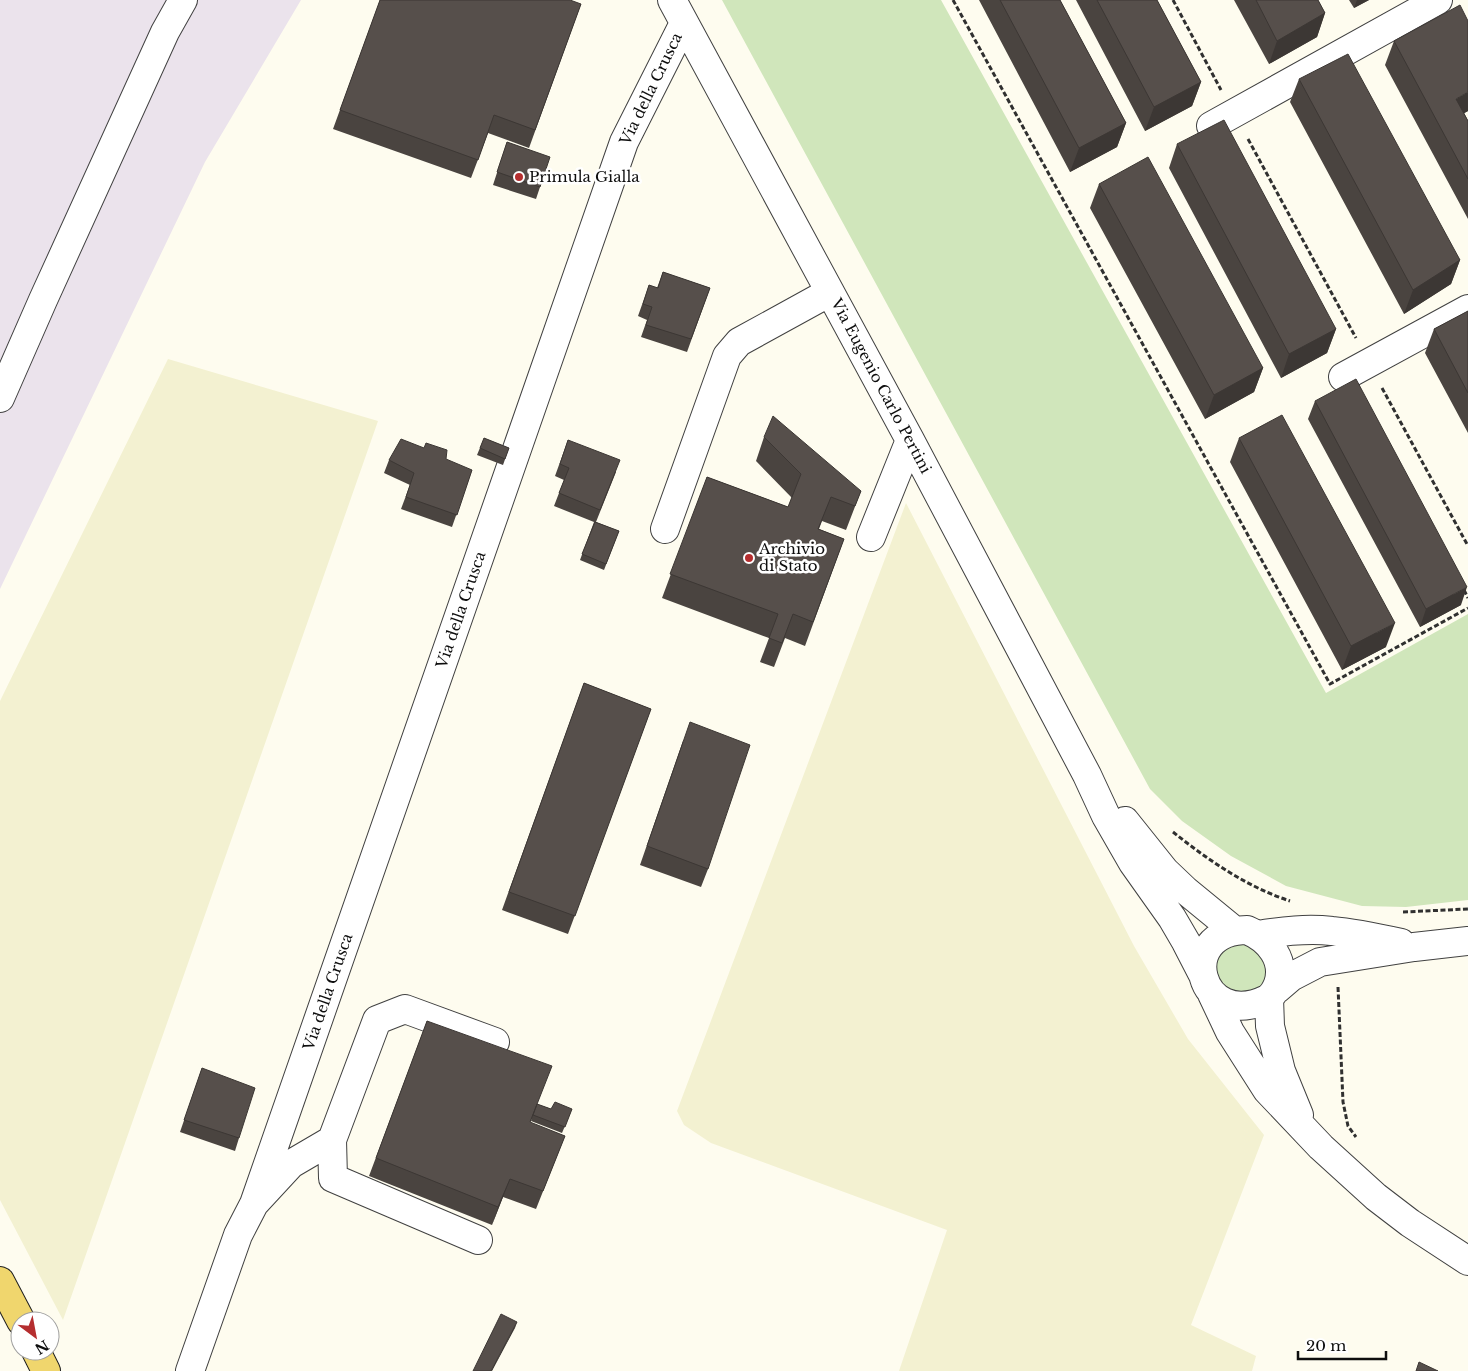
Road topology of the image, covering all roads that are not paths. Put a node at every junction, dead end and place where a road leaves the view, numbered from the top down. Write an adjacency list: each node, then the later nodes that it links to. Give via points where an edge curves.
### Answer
1 (183, 0): 8 (street, via 153,58)
2 (1438, 0): 4 (street)
3 (678, 11): 5 (street, Via Eugenio Carlo Pertini); 21 (street, Via della Crusca, via 624,142)
4 (1222, 120)
5 (830, 292): 9 (street, Via Eugenio Carlo Pertini); 10 (street, via 740,342 727,356)
6 (1468, 309): 7 (street)
7 (1343, 377)
8 (0, 398)
9 (910, 440): 11 (street); 12 (street, Via Eugenio Carlo Pertini)
10 (665, 529)
11 (871, 537)
12 (1087, 774): 13 (street, Via Eugenio Carlo Pertini, via 1165,871 1185,890); 16 (street, Via Eugenio Carlo Pertini, via 1106,816 1133,863 1172,918)
13 (1246, 933): 15 (street, via 1332,931 1371,936); 16 (street, via 1223,934 1213,941 1202,962); 17 (street, via 1268,942 1279,963 1281,975)
14 (1468, 941): 15 (street)
15 (1414, 947): 17 (street, via 1320,962 1291,977)
16 (1207, 984): 17 (street, via 1221,1001 1232,1006 1244,1006); 19 (street, Via Eugenio Carlo Pertini, via 1230,1032 1267,1090)
17 (1273, 993): 19 (street, Via Eugenio Carlo Pertini, via 1270,1026 1281,1071)
18 (495, 1042): 20 (street, via 405,1009 377,1020)
19 (1304, 1128): 23 (street, Via Eugenio Carlo Pertini, via 1321,1148 1376,1197)
20 (332, 1140): 21 (street, via 291,1164); 22 (street, via 333,1178)
21 (254, 1204): 26 (street, via 238,1235)
22 (478, 1240)
23 (1468, 1261)
24 (0, 1281): 25 (main road)
25 (16, 1311)
26 (190, 1371)

